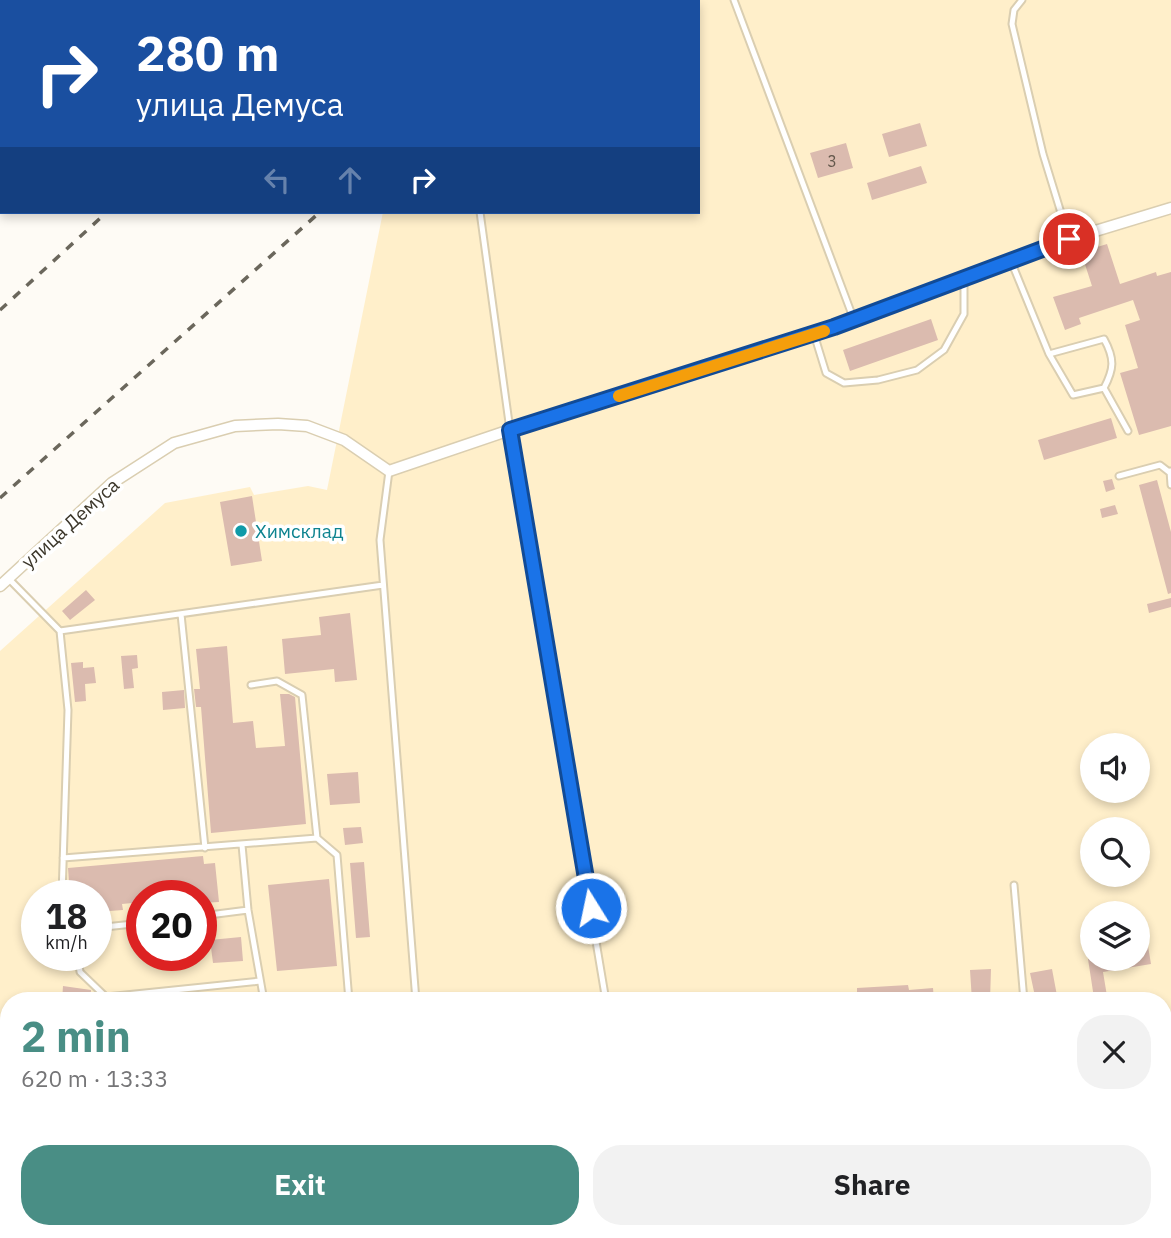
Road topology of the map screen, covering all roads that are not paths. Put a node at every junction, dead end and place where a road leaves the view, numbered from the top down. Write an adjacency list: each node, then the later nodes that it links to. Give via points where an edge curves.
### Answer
1 (734, 0): 8 (lane)
2 (1022, 0): 5 (lane, via 1014,10 1012,24)
3 (1171, 208): 5 (street)
4 (480, 214): 12 (lane)
5 (1069, 239): 6 (street)
6 (1010, 261): 7 (street); 10 (lane)
7 (964, 278): 8 (street); 9 (lane, via 964,314 944,350 917,370 844,383 826,373)
8 (854, 320): 9 (street)
9 (814, 334): 12 (street)
10 (1049, 354): 11 (lane, via 1073,395); 11 (lane, via 1104,339 1113,371)
11 (1104, 388): 13 (lane)
12 (510, 430): 14 (street); 39 (lane)
13 (1128, 431)
14 (389, 471): 18 (street, улица Демуса, via 344,440 307,426 235,426 174,443 112,483); 19 (lane, via 380,540)
15 (1170, 471): 16 (lane, via 1160,465); 17 (lane)
16 (1119, 476)
17 (1171, 485)
18 (9, 578): 20 (street, улица Демуса); 22 (lane)
19 (383, 585): 21 (lane); 38 (lane)
20 (0, 586)
21 (181, 614): 22 (lane); 26 (lane)
22 (60, 631): 27 (lane, via 68,710)
23 (251, 685): 24 (lane, via 277,681 302,695)
24 (317, 838): 25 (lane); 37 (lane, via 337,855)
25 (242, 845): 26 (lane); 30 (lane)
26 (205, 848): 27 (lane)
27 (63, 858): 28 (lane)
28 (62, 880)
29 (1014, 885): 40 (lane)
30 (248, 910): 31 (lane); 33 (lane)
31 (217, 914)
32 (80, 971): 34 (lane)
33 (260, 981): 35 (lane); 36 (lane)
34 (102, 992)
35 (155, 992)
36 (262, 992)
37 (348, 992)
38 (415, 992)
39 (604, 992)
40 (1023, 992)

